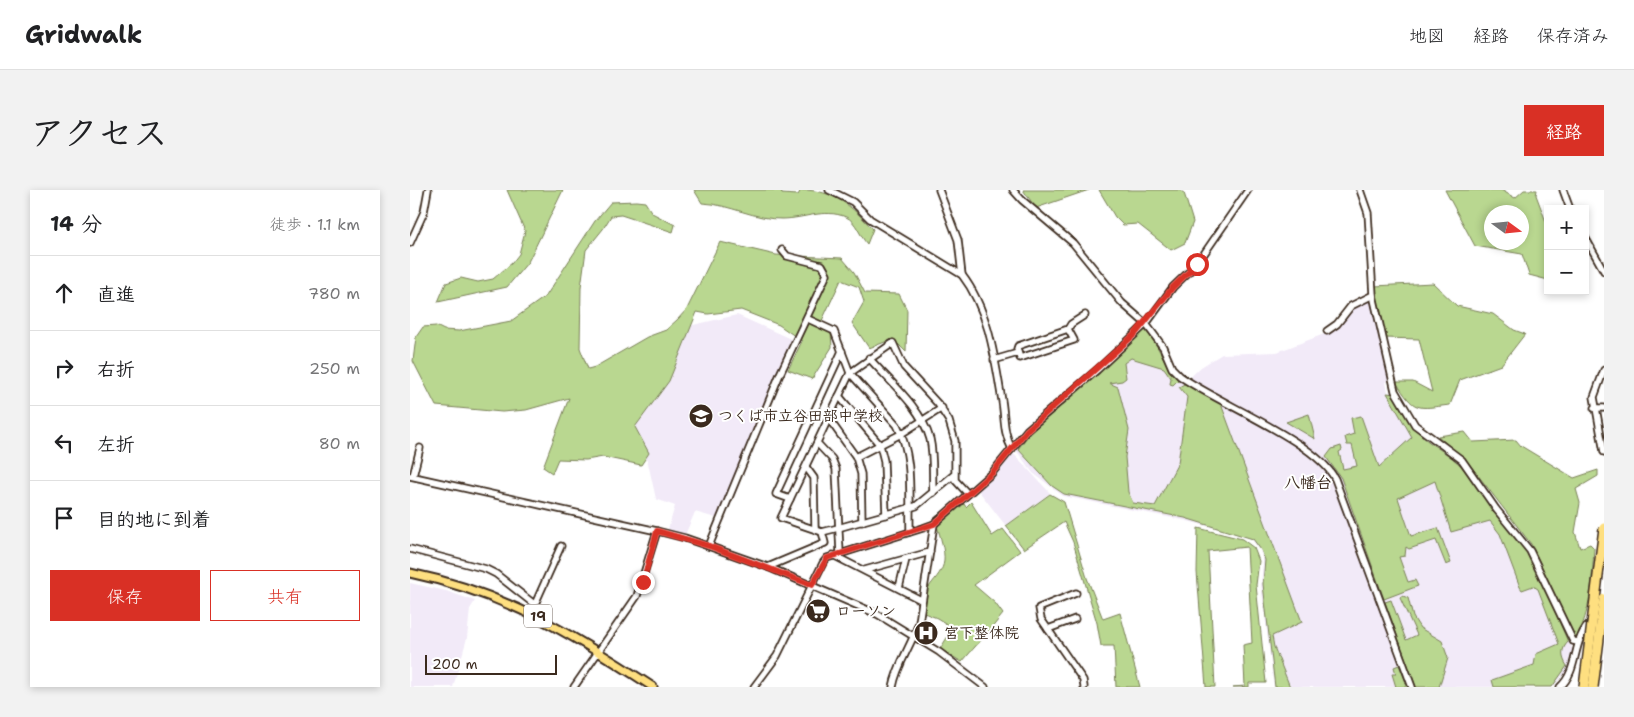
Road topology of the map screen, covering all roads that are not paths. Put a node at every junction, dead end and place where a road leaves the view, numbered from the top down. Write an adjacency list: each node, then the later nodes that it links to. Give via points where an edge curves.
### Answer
1 (428, 190): 10 (street, via 424,212)
2 (828, 190): 8 (street)
3 (939, 190): 14 (street, via 958,240)
4 (1013, 190): 18 (street, via 1074,243 1122,303)
5 (1248, 190): 18 (street, via 1197,264 1173,287)
6 (1360, 190): 15 (street, via 1368,213)
7 (1562, 190): 9 (street)
8 (842, 193): 14 (street, via 870,219)
9 (1568, 205)
10 (410, 243)
11 (1589, 244): 13 (street)
12 (782, 250): 17 (street, via 787,256 822,265 827,274)
13 (1604, 270)
14 (962, 275): 24 (street, via 988,326)
15 (1373, 295): 20 (street, via 1351,306); 78 (street, via 1393,385 1404,408 1415,425 1462,460 1530,551 1564,626 1573,641)
16 (1084, 315): 19 (street)
17 (808, 319): 21 (street, via 834,331); 58 (street, via 780,374)
18 (1146, 324): 38 (street, via 1027,430); 86 (street, via 1180,376 1302,447 1329,471)
19 (1068, 329): 22 (street, via 1018,346); 22 (street, via 1074,340 1020,358)
20 (1327, 331)
21 (842, 352): 26 (street); 46 (street, via 776,494)
22 (1018, 353): 24 (street)
23 (869, 358): 26 (street); 29 (street, via 893,343 904,367); 33 (street)
24 (994, 360): 38 (street, via 1004,431)
25 (1604, 370): 27 (street)
26 (850, 373): 28 (street); 34 (street, via 897,425)
27 (1602, 379): 30 (street, via 1594,397)
28 (839, 396): 32 (street); 36 (street)
29 (942, 408): 33 (street); 42 (street, via 952,430)
30 (1594, 408): 31 (street); 39 (street)
31 (1604, 408)
32 (828, 419): 35 (street); 40 (street)
33 (922, 420): 34 (street); 44 (street, via 931,443)
34 (901, 434): 36 (street); 47 (street, via 908,455)
35 (817, 443): 41 (street); 51 (street, via 832,459 836,469)
36 (880, 445): 40 (street); 48 (street, via 884,461)
37 (420, 448): 43 (street)
38 (1012, 449): 45 (street)
39 (1604, 452)
40 (856, 457): 49 (street, via 861,474)
41 (806, 466): 46 (street); 53 (street, via 814,478)
42 (955, 474): 44 (street); 45 (street, via 955,480)
43 (411, 476): 54 (street)
44 (933, 493): 47 (street)
45 (968, 494): 50 (street)
46 (790, 500): 53 (street, via 781,518)
47 (909, 508): 48 (street); 56 (street)
48 (886, 515): 49 (street)
49 (862, 522): 51 (street)
50 (934, 524): 56 (street); 60 (street)
51 (838, 528): 55 (street); 61 (street)
52 (1604, 528): 88 (highway, bridge)
53 (815, 529): 55 (street)
54 (657, 531): 58 (street); 79 (street, via 637,596)
55 (822, 532): 64 (street, via 825,543)
56 (910, 532): 61 (street)
57 (561, 546): 72 (street)
58 (709, 546): 64 (street)
59 (410, 549): 72 (street, via 486,569)
60 (930, 552): 63 (street); 71 (street)
61 (840, 553): 62 (street)
62 (833, 555): 65 (street); 67 (street, via 823,563)
63 (906, 559): 65 (street); 68 (street)
64 (768, 567): 67 (street)
65 (865, 570): 68 (street)
66 (410, 573): 74 (main road, 19, via 480,592)
67 (812, 585): 77 (street, via 877,614); 82 (street, via 777,656)
68 (899, 588): 71 (street)
69 (1076, 593): 76 (street, via 1039,608)
70 (1604, 599): 89 (highway, bridge)
71 (921, 600): 77 (street)
72 (534, 604): 74 (street)
73 (1604, 612): 78 (street, via 1590,622)
74 (531, 613): 79 (main road, 19)
75 (1075, 618): 76 (street)
76 (1048, 629): 85 (street, via 1083,680)
77 (914, 637): 83 (street); 84 (street)
78 (1578, 642): 87 (street, via 1571,672)
79 (597, 651): 80 (street); 81 (main road, 19)
80 (574, 687)
81 (653, 687)
82 (754, 687)
83 (893, 687)
84 (985, 687)
85 (1084, 687)
86 (1412, 687)
87 (1560, 687)
88 (1584, 687)
89 (1593, 687)

